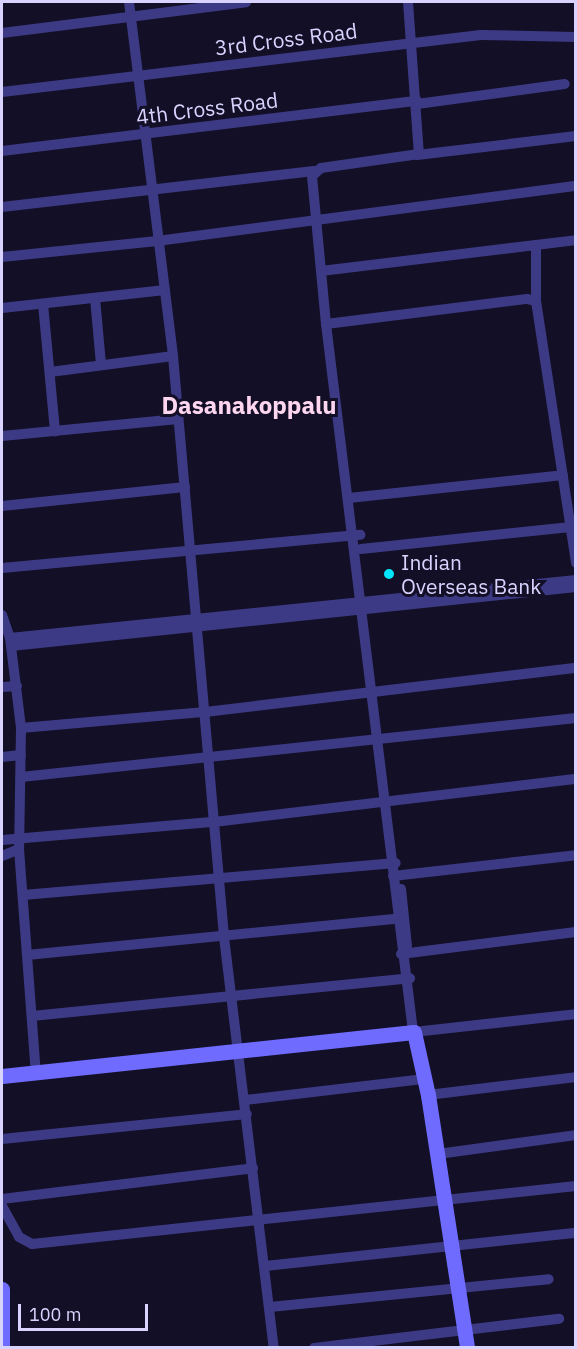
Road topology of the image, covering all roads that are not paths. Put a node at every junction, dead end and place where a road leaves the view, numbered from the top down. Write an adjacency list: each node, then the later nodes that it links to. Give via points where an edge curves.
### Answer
1 (129, 2): 4 (street)
2 (246, 2): 4 (street)
3 (408, 2): 7 (street)
4 (132, 18): 5 (street); 8 (street)
5 (2, 33)
6 (576, 37): 7 (street, 3rd Cross Road, via 481,35)
7 (411, 44): 8 (street, 3rd Cross Road); 11 (street)
8 (140, 75): 10 (street, 3rd Cross Road); 12 (street)
9 (566, 84): 11 (street, 4th Cross Road)
10 (2, 92)
11 (417, 102): 12 (street, 4th Cross Road); 15 (street)
12 (147, 135): 14 (street, 4th Cross Road); 18 (street)
13 (576, 136): 15 (street)
14 (2, 151)
15 (417, 155): 16 (street)
16 (314, 172): 18 (street); 20 (street)
17 (576, 186): 20 (street)
18 (153, 189): 19 (street); 22 (street)
19 (2, 207)
20 (320, 221): 22 (street); 25 (street)
21 (576, 240): 23 (street)
22 (158, 241): 24 (street); 26 (street)
23 (536, 245): 25 (street); 28 (street)
24 (2, 257)
25 (324, 271): 31 (street)
26 (165, 290): 27 (street); 32 (street)
27 (95, 298): 29 (street); 33 (street)
28 (536, 301): 31 (street); 38 (street)
29 (44, 304): 30 (street); 34 (street)
30 (2, 308)
31 (329, 323): 40 (street)
32 (173, 356): 33 (street); 35 (street)
33 (101, 364): 34 (street)
34 (50, 372): 36 (street)
35 (178, 419): 36 (street); 39 (street)
36 (55, 431): 37 (street)
37 (2, 436)
38 (563, 475): 40 (street); 42 (street)
39 (185, 487): 41 (street); 45 (street)
40 (352, 498): 43 (street)
41 (2, 506)
42 (571, 527): 44 (street); 46 (street)
43 (356, 535): 44 (street); 45 (street); 50 (street)
44 (361, 549): 50 (street)
45 (189, 551): 47 (street); 52 (street)
46 (576, 563)
47 (2, 568)
48 (576, 580): 50 (street)
49 (576, 587): 50 (street)
50 (366, 607): 52 (street); 57 (street)
51 (3, 622): 53 (street)
52 (197, 625): 53 (street); 58 (street)
53 (10, 642): 55 (street)
54 (576, 668): 57 (street)
55 (17, 686): 56 (street); 60 (street)
56 (2, 687)
57 (376, 691): 58 (street); 61 (street)
58 (205, 711): 60 (street); 64 (street)
59 (576, 718): 61 (street)
60 (21, 728): 62 (street)
61 (382, 740): 64 (street); 67 (street)
62 (21, 755): 63 (street); 65 (street)
63 (2, 757)
64 (209, 758): 65 (street); 68 (street)
65 (21, 777): 70 (street)
66 (576, 779): 67 (street)
67 (389, 799): 68 (street); 73 (street)
68 (214, 822): 70 (street); 75 (street)
69 (2, 840): 70 (street)
70 (19, 844): 72 (street); 76 (street)
71 (576, 855): 74 (street)
72 (2, 856)
73 (394, 863): 74 (street); 75 (street)
74 (396, 876): 77 (street)
75 (219, 878): 76 (street); 79 (street)
76 (23, 895): 81 (street)
77 (400, 918): 79 (street); 80 (street)
78 (576, 932): 80 (street)
79 (224, 937): 81 (street); 83 (street)
80 (405, 953): 82 (street)
81 (27, 955): 85 (street)
82 (407, 978): 83 (street); 86 (street)
83 (232, 996): 85 (street); 87 (street)
84 (576, 1014): 86 (street)
85 (32, 1016): 88 (street)
86 (413, 1029): 87 (street); 91 (street)
87 (238, 1052): 88 (street); 93 (street)
88 (36, 1073): 89 (street)
89 (2, 1076)
90 (576, 1077): 92 (street)
91 (423, 1079): 92 (street); 93 (street)
92 (428, 1095): 97 (street)
93 (245, 1100): 94 (street)
94 (247, 1114): 96 (street); 98 (street)
95 (576, 1135): 97 (street)
96 (2, 1139)
97 (438, 1154): 101 (street)
98 (253, 1168): 100 (street); 103 (street)
99 (576, 1185): 101 (street)
100 (2, 1199)
101 (446, 1199): 103 (street); 105 (street)
102 (2, 1206): 103 (street, via 19,1237 32,1244)
103 (260, 1221): 106 (street)
104 (576, 1233): 105 (street)
105 (453, 1244): 106 (street); 109 (street)
106 (265, 1266): 110 (street)
107 (549, 1279): 109 (street)
108 (2, 1289): 113 (street)
109 (460, 1289): 110 (street); 112 (street)
110 (270, 1307): 114 (street)
111 (559, 1319): 112 (street)
112 (465, 1330): 115 (street); 116 (street)
113 (2, 1347)
114 (274, 1347)
115 (314, 1347)
116 (468, 1347)

